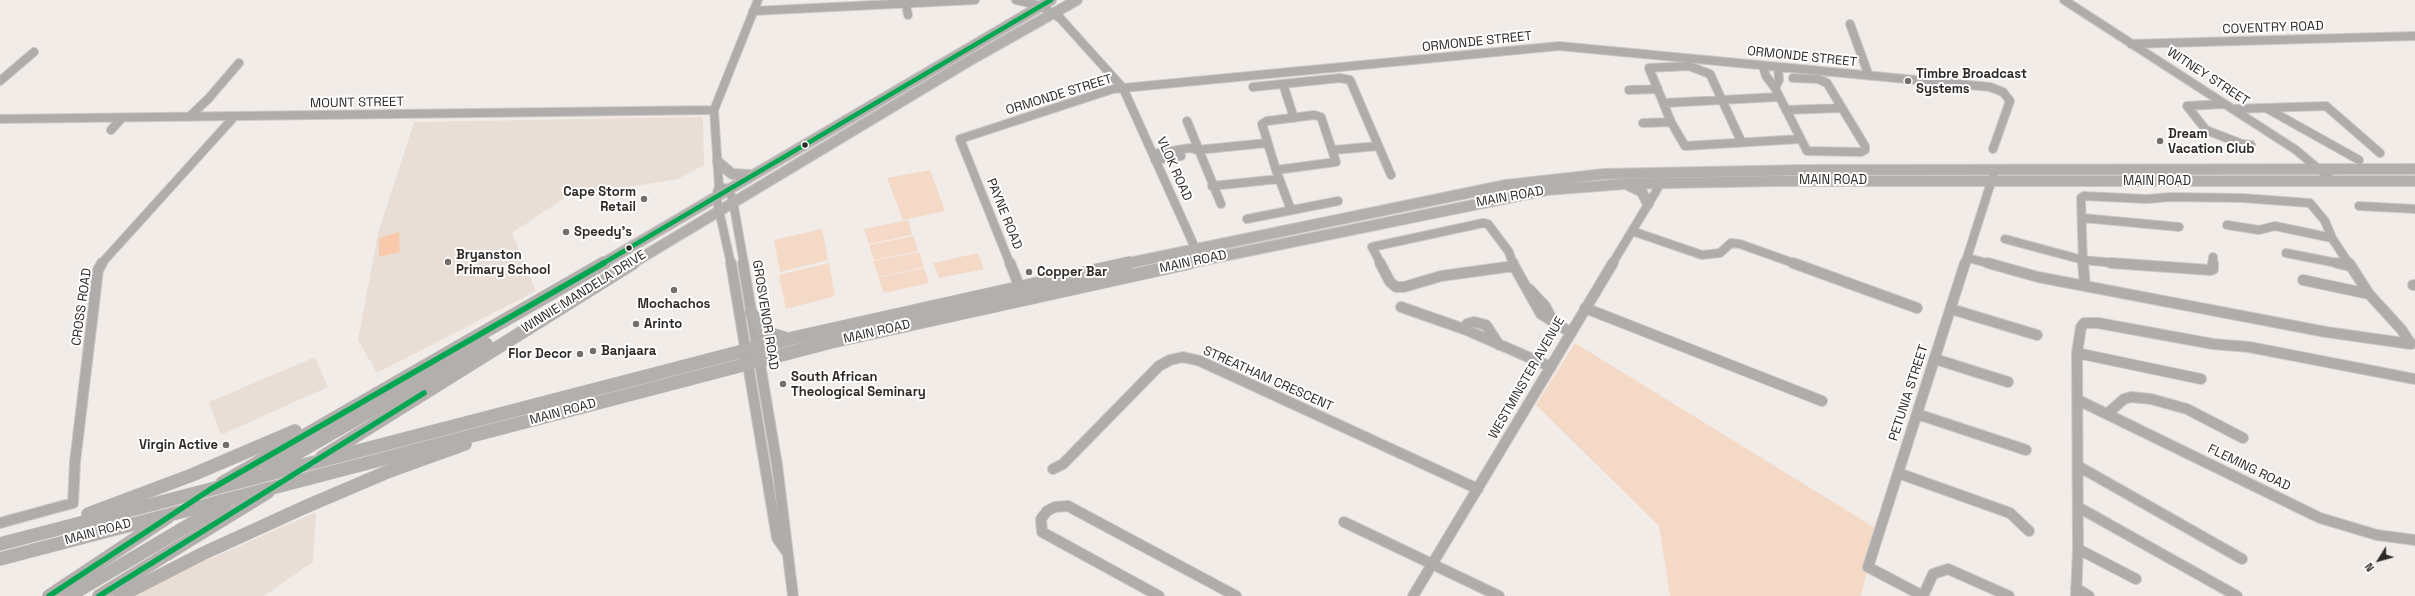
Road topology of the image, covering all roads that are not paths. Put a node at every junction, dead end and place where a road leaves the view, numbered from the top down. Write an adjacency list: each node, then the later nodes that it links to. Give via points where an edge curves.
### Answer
1 (758, 0): 10 (street, GROSVENOR ROAD)
2 (975, 0): 7 (street)
3 (1016, 0): 8 (street, ORMONDE STREET)
4 (1051, 0): 8 (main road, WINNIE MANDELA DRIVE)
5 (1076, 0): 12 (main road, WINNIE MANDELA DRIVE)
6 (2064, 0): 16 (street, WITNEY STREET)
7 (906, 4): 9 (street); 11 (street)
8 (1035, 7): 12 (street, ORMONDE STREET); 66 (main road, WINNIE MANDELA DRIVE)
9 (815, 8): 10 (street); 13 (street)
10 (753, 11): 37 (street, GROSVENOR ROAD)
11 (908, 15)
12 (1050, 15): 26 (street, ORMONDE STREET); 76 (main road, WINNIE MANDELA DRIVE)
13 (814, 16)
14 (1850, 24): 21 (street)
15 (2415, 36): 16 (street, COVENTRY ROAD)
16 (2131, 44): 33 (street, WITNEY STREET)
17 (34, 52): 23 (street)
18 (239, 63): 39 (street, via 209,98 208,103)
19 (1763, 66): 20 (street, ORMONDE STREET); 26 (street, ORMONDE STREET, via 1544,47); 27 (street, via 1766,76)
20 (1778, 67): 21 (street, ORMONDE STREET); 27 (street, via 1779,80)
21 (1869, 76): 56 (street, ORMONDE STREET, via 1990,87 2003,92 2010,101)
22 (1793, 78): 35 (street, via 1825,81)
23 (0, 81)
24 (1283, 84): 25 (street); 42 (street); 55 (street, via 1340,78 1350,80)
25 (1253, 87)
26 (1124, 88): 51 (street, ORMONDE STREET, via 1110,89); 60 (street, VLOK ROAD)
27 (1775, 88): 30 (street)
28 (1658, 89): 29 (street); 31 (street, via 1649,68 1692,67 1710,74); 32 (street)
29 (1629, 90)
30 (1778, 97): 31 (street); 38 (street)
31 (1722, 99): 32 (street, via 1712,102); 52 (street)
32 (1664, 103): 46 (street)
33 (2226, 104): 36 (street, WITNEY STREET); 54 (street, via 2187,106 2206,130)
34 (2266, 107): 36 (street); 59 (street, via 2326,106); 61 (street)
35 (1841, 108): 38 (street); 50 (street, via 1865,150 1808,152)
36 (2233, 109): 65 (street, WITNEY STREET)
37 (714, 110): 40 (street, MOUNT STREET); 62 (street, GROSVENOR ROAD)
38 (1786, 110): 50 (street)
39 (193, 117): 40 (street, MOUNT STREET); 41 (street, MOUNT STREET)
40 (234, 117): 138 (street, CROSS ROAD, via 105,258 98,270 75,462 73,503)
41 (122, 118): 44 (street, MOUNT STREET); 49 (street)
42 (1294, 118): 53 (street, via 1263,122); 58 (street, via 1322,118)
43 (0, 119): 44 (street, MOUNT STREET)
44 (31, 119): 48 (street)
45 (1187, 121): 57 (street)
46 (1671, 122): 47 (street); 52 (street, via 1686,146)
47 (1643, 123)
48 (22, 128)
49 (111, 130)
50 (1800, 138): 52 (street)
51 (960, 139): 98 (street, PAYNE ROAD)
52 (1741, 141)
53 (1266, 143): 57 (street); 64 (street)
54 (2251, 145)
55 (1378, 146): 58 (street); 68 (street)
56 (1993, 149)
57 (1198, 150): 60 (street, via 1192,154); 74 (street)
58 (1334, 150): 64 (street, via 1337,161 1333,164)
59 (2380, 153)
60 (1154, 157): 91 (street, VLOK ROAD)
61 (2359, 160)
62 (718, 162): 66 (main road, via 732,174); 75 (street, GROSVENOR ROAD)
63 (2415, 169): 65 (main road, MAIN ROAD)
64 (1276, 170): 70 (street)
65 (2322, 170): 67 (main road, MAIN ROAD); 72 (street, WITNEY STREET)
66 (756, 174): 75 (main road, WINNIE MANDELA DRIVE)
67 (1992, 174): 69 (main road, MAIN ROAD); 72 (main road, MAIN ROAD); 93 (street, PETUNIA STREET)
68 (1390, 175)
69 (1658, 178): 73 (main road, MAIN ROAD); 79 (street, WESTMINSTER AVENUE); 91 (main road, MAIN ROAD, via 1578,176 1506,185)
70 (1280, 179): 74 (street); 82 (street)
71 (2415, 181): 72 (main road, MAIN ROAD)
72 (2334, 182)
73 (1624, 184): 79 (main road, via 1642,192); 91 (main road, MAIN ROAD, via 1568,188 1499,198)
74 (1212, 186): 78 (street)
75 (721, 195): 76 (main road, WINNIE MANDELA DRIVE); 100 (main road, WINNIE MANDELA DRIVE); 111 (street, GROSVENOR ROAD); 121 (main road, WINNIE MANDELA DRIVE, via 528,308)
76 (733, 201): 107 (street, GROSVENOR ROAD)
77 (1338, 201): 82 (street)
78 (1221, 204)
79 (1648, 204): 87 (street, WESTMINSTER AVENUE)
80 (2358, 206): 81 (street)
81 (2415, 209)
82 (1291, 210): 84 (street)
83 (2083, 218): 86 (street); 88 (street, via 2081,198 2086,196 2147,200 2170,197 2282,200 2314,205); 94 (street)
84 (1247, 219)
85 (2227, 224): 88 (street, via 2259,230 2275,226)
86 (2179, 227)
87 (1632, 231): 104 (street, WESTMINSTER AVENUE); 105 (street, via 1702,255 1720,252 1731,243 1740,244)
88 (2332, 238): 96 (street)
89 (2005, 239): 94 (street)
90 (2286, 253): 96 (street)
91 (1198, 255): 98 (main road, MAIN ROAD); 102 (main road, MAIN ROAD)
92 (2213, 257): 94 (street, via 2213,269 2208,270)
93 (1968, 258): 99 (street, via 2038,277); 106 (street, PETUNIA STREET)
94 (2083, 260): 99 (street)
95 (1514, 266): 95 (street, via 1441,276 1396,287 1390,282 1372,247 1485,223 1507,248); 108 (street, via 1541,314)
96 (2350, 266): 101 (street)
97 (2303, 280): 101 (street)
98 (1020, 286): 102 (street, PAYNE ROAD); 110 (main road, MAIN ROAD)
99 (2085, 286): 101 (street, via 2326,332 2410,345 2411,342 2401,329 2380,309)
100 (589, 289): 127 (main road, WINNIE MANDELA DRIVE); 132 (main road, via 488,343 284,461)
101 (2369, 294)
102 (1024, 298): 114 (main road, MAIN ROAD, via 831,342)
103 (1401, 307): 115 (street, via 1464,329)
104 (1585, 308): 108 (street, WESTMINSTER AVENUE); 120 (street)
105 (1917, 308)
106 (1951, 309): 109 (street); 113 (street, PETUNIA STREET)
107 (751, 313): 110 (main road, via 763,332 774,337); 111 (street, GROSVENOR ROAD)
108 (1570, 332): 115 (street, WESTMINSTER AVENUE)
109 (2037, 335)
110 (793, 338): 111 (main road, MAIN ROAD)
111 (751, 349): 114 (street, GROSVENOR ROAD); 127 (main road, MAIN ROAD)
112 (2077, 353): 116 (street); 117 (street, via 2081,328 2084,324 2098,323 2213,344 2249,347); 119 (street)
113 (1935, 359): 118 (street); 123 (street, PETUNIA STREET)
114 (753, 363): 124 (main road, MAIN ROAD); 153 (street, GROSVENOR ROAD, via 777,538 786,551)
115 (1551, 367): 134 (street, WESTMINSTER AVENUE)
116 (2201, 379)
117 (2415, 379)
118 (2008, 382)
119 (2078, 400): 122 (street, FLEMING ROAD); 128 (street)
120 (1822, 401)
121 (356, 404): 133 (main road, WINNIE MANDELA DRIVE); 140 (main road, via 199,472)
122 (2108, 413): 125 (street, via 2124,399 2131,397 2151,400 2187,410); 141 (street, FLEMING ROAD, via 2320,518 2377,535)
123 (1917, 414): 126 (street); 130 (street, PETUNIA STREET)
124 (532, 420): 131 (main road, MAIN ROAD); 152 (main road, via 387,472 305,507 204,553)
125 (2243, 438)
126 (2026, 450)
127 (311, 464): 131 (main road, WINNIE MANDELA DRIVE); 132 (main road)
128 (2078, 466): 135 (street); 145 (street)
129 (1053, 469): 134 (street, STREATHAM CRESCENT, via 1063,464 1159,366 1183,357 1200,361)
130 (1898, 473): 139 (street, via 2010,513); 158 (street, PETUNIA STREET, via 1868,568)
131 (280, 484): 132 (main road, MAIN ROAD); 151 (main road, WINNIE MANDELA DRIVE)
132 (245, 487): 133 (main road, MAIN ROAD); 136 (main road, MAIN ROAD); 150 (main road)
133 (211, 489): 136 (main road, WINNIE MANDELA DRIVE); 140 (main road, MAIN ROAD)
134 (1478, 489): 146 (street, WESTMINSTER AVENUE)
135 (2078, 507): 143 (street); 161 (street)
136 (177, 511): 144 (main road, MAIN ROAD); 149 (main road, WINNIE MANDELA DRIVE)
137 (1344, 522): 146 (street)
138 (0, 523)
139 (2029, 531)
140 (23, 538): 142 (main road, MAIN ROAD)
141 (2415, 540)
142 (0, 544)
143 (2078, 549): 147 (street); 148 (street)
144 (0, 559)
145 (2242, 559)
146 (1433, 564): 156 (street, WESTMINSTER AVENUE); 157 (street)
147 (2136, 579)
148 (2076, 592): 160 (street)
149 (49, 596)
150 (69, 596)
151 (99, 596)
152 (120, 596)
153 (793, 596)
154 (1159, 596): 155 (street, via 1042,532 1040,526 1047,511 1055,507 1068,506)
155 (1236, 596)
156 (1413, 596)
157 (1499, 596)
158 (1923, 596): 159 (street, PETUNIA STREET, via 1933,574 1948,569)
159 (2009, 596)
160 (2089, 596)
161 (2237, 596)

